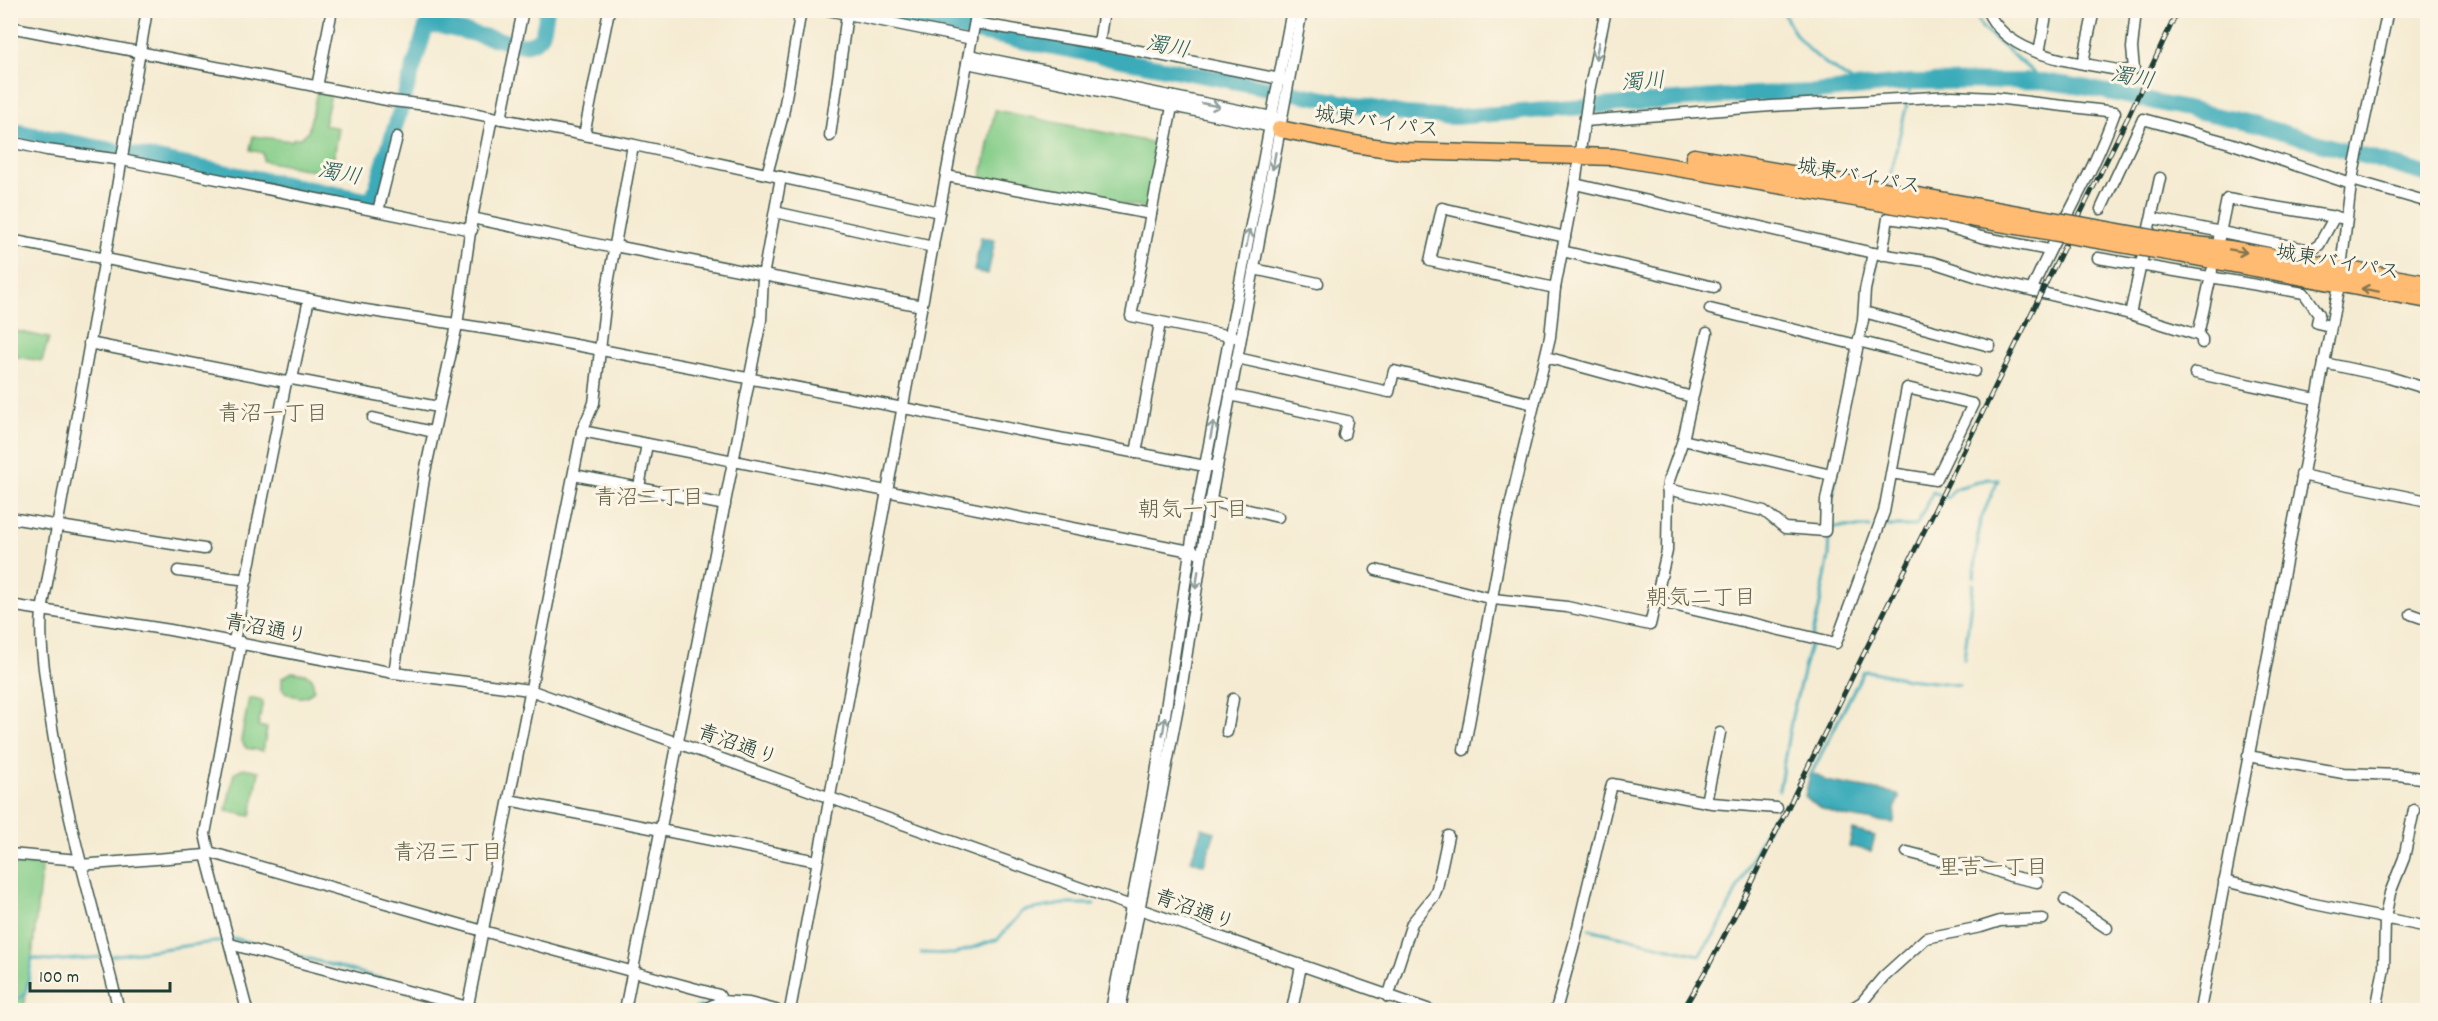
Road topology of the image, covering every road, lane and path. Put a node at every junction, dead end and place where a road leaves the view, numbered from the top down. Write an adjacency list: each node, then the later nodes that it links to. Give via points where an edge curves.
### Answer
1 (147, 10): 23 (street)
2 (332, 10): 28 (street)
3 (523, 10): 31 (street)
4 (609, 10): 33 (street)
5 (801, 10): 40 (street, via 783,115)
6 (827, 10): 18 (street)
7 (977, 10): 19 (street)
8 (1104, 10): 22 (street)
9 (1292, 10): 27 (street)
10 (1302, 10): 27 (street)
11 (1987, 10): 24 (street, via 2007,37)
12 (2031, 10): 17 (street)
13 (2094, 10): 26 (street)
14 (2136, 10): 26 (street, via 2134,69 2122,71)
15 (2388, 10): 44 (street)
16 (1602, 11): 32 (street, one-way to 32)
17 (2047, 12): 24 (street)
18 (847, 14): 21 (street); 34 (street)
19 (975, 23): 21 (street); 22 (street)
20 (10, 27): 23 (street)
21 (972, 39): 25 (street)
22 (1099, 43): 27 (street)
23 (140, 51): 28 (street); 39 (street)
24 (2039, 53): 26 (street)
25 (968, 59): 29 (street); 42 (street)
26 (2083, 62)
27 (1284, 79): 30 (street)
28 (317, 87): 31 (street)
29 (1173, 102): 30 (street); 51 (street)
30 (1277, 116): 38 (highway, 城東バイパス, via 1355,134 1404,140); 68 (street, one-way to 68); 87 (street, one-way to 30)
31 (497, 118): 33 (street); 53 (street)
32 (1585, 122): 38 (street); 63 (street, via 1952,96 2115,112)
33 (584, 135): 37 (street)
34 (830, 136)
35 (397, 137): 48 (street)
36 (10, 142): 39 (street)
37 (633, 145): 40 (street); 60 (street)
38 (1581, 149): 45 (street); 71 (highway, 城東バイパス, bridge, via 1670,153 1867,194)
39 (122, 160): 48 (street); 65 (street)
40 (766, 174): 41 (street)
41 (781, 177): 49 (street); 50 (street)
42 (946, 177): 50 (street); 51 (street)
43 (2160, 178): 54 (street)
44 (2352, 180): 46 (street); 47 (street, via 2144,118); 55 (street)
45 (1575, 184): 58 (street); 64 (street)
46 (2427, 202)
47 (2101, 209)
48 (378, 211): 56 (street)
49 (775, 212): 61 (street); 70 (street)
50 (939, 212): 61 (street)
51 (1151, 214): 83 (street, via 1131,316)
52 (2335, 216): 55 (street); 57 (street, via 2319,245 2311,250); 57 (street, via 2227,199)
53 (472, 218): 56 (street); 60 (street)
54 (2152, 218): 57 (street); 67 (street)
55 (2349, 219): 71 (street)
56 (471, 230): 84 (street)
57 (2220, 235)
58 (1565, 237): 62 (street); 75 (street, via 1442,208 1430,261)
59 (10, 240): 65 (street)
60 (615, 247): 70 (street); 91 (street)
61 (933, 247): 79 (street)
62 (1562, 250): 74 (street); 75 (street)
63 (2049, 250): 64 (street, via 1944,226 1888,218); 76 (street)
64 (1878, 254): 76 (street, via 1932,262); 81 (street, via 1865,290)
65 (105, 258): 77 (street); 88 (street)
66 (2098, 258): 67 (street)
67 (2141, 266): 69 (street); 82 (street)
68 (1254, 269): 72 (street); 87 (street)
69 (2212, 274): 82 (street, via 2200,339); 85 (street, via 2304,293 2319,314 2317,323)
70 (763, 276): 79 (street); 97 (street, via 761,320)
71 (2340, 277): 73 (highway, 城東バイパス); 78 (highway, 城東バイパス, one-way to 71); 85 (street)
72 (1318, 283)
73 (2427, 284)
74 (1714, 287)
75 (1555, 288): 92 (street)
76 (2032, 290): 82 (street)
77 (309, 299): 84 (street); 98 (street)
78 (2427, 300)
79 (922, 306): 105 (street)
80 (1710, 309): 89 (street)
81 (1864, 312): 89 (street); 90 (street)
82 (2130, 314)
83 (1160, 323): 87 (street); 112 (street)
84 (457, 325): 91 (street); 104 (street)
85 (2330, 326): 94 (street)
86 (1707, 333): 101 (street)
87 (1235, 337): 93 (street); 114 (street, one-way to 87)
88 (88, 343): 98 (street); 128 (street)
89 (1858, 343): 95 (street); 118 (street)
90 (1990, 346)
91 (600, 350): 97 (street); 107 (street, via 594,403)
92 (1546, 357): 101 (street); 103 (street)
93 (1237, 358): 100 (street); 103 (street, via 1389,392 1394,371)
94 (2324, 363): 99 (street); 102 (street)
95 (1975, 371)
96 (2195, 372): 102 (street)
97 (750, 379): 105 (street); 113 (street)
98 (289, 381): 104 (street); 134 (street)
99 (2427, 389)
100 (1230, 395): 109 (street, via 1347,421); 115 (street)
101 (1692, 398): 110 (street)
102 (2316, 399): 119 (street)
103 (1534, 404): 135 (street)
104 (438, 407): 108 (street)
105 (902, 408): 112 (street); 122 (street)
106 (373, 418): 108 (street)
107 (582, 431): 111 (street); 117 (street)
108 (433, 432): 142 (street)
109 (1344, 435)
110 (1683, 440): 118 (street); 121 (street)
111 (647, 444): 113 (street); 120 (street)
112 (1136, 453): 114 (street)
113 (734, 460): 122 (street); 125 (street)
114 (1205, 466): 115 (street); 130 (street)
115 (1217, 466): 123 (street)
116 (1891, 473): 116 (street, via 1907,388 1973,404 1936,480); 136 (street, via 1884,512 1836,643)
117 (574, 475): 120 (street); 143 (street)
118 (1832, 475): 121 (street, via 1825,531 1785,528 1764,511)
119 (2301, 475): 124 (street); 149 (street)
120 (639, 488): 125 (street)
121 (1667, 489): 136 (street, via 1667,552)
122 (888, 492): 130 (street); 151 (street)
123 (1210, 501): 126 (street); 131 (street)
124 (2427, 501)
125 (725, 505): 147 (street)
126 (1278, 517)
127 (10, 518): 128 (street)
128 (58, 526): 129 (street); 138 (street)
129 (204, 549)
130 (1190, 551): 131 (street); 166 (street, one-way to 130)
131 (1202, 553): 166 (street, one-way to 166, via 1181,691)
132 (1376, 570): 135 (street)
133 (178, 572): 134 (street)
134 (247, 580): 141 (street)
135 (1492, 599): 136 (street, via 1567,607 1650,625); 148 (street)
136 (1656, 601)
137 (10, 605): 138 (street, 青沼通り)
138 (42, 611): 141 (street, 青沼通り); 162 (street, via 40,639 56,764)
139 (2411, 614): 140 (street)
140 (2427, 620)
141 (237, 642): 142 (street, 青沼通り); 160 (street, via 205,834)
142 (394, 674): 143 (street, 青沼通り)
143 (530, 690): 147 (street, 青沼通り); 152 (street)
144 (1233, 699): 145 (street)
145 (1227, 732)
146 (1720, 733): 153 (street)
147 (677, 742): 151 (street, 青沼通り); 156 (street)
148 (1464, 750)
149 (2248, 756): 150 (street, via 2343,773); 163 (street)
150 (2427, 779)
151 (831, 797): 161 (street); 166 (street, 青沼通り)
152 (509, 800): 156 (street); 171 (street)
153 (1706, 802): 154 (street); 189 (street, via 1612,784)
154 (1777, 808)
155 (2414, 810): 167 (street)
156 (661, 829): 161 (street); 174 (street)
157 (1448, 836): 175 (street, via 1437,888 1412,923)
158 (1907, 852): 164 (street, via 1957,864 1980,864)
159 (10, 854): 162 (street)
160 (207, 854): 162 (street); 171 (street); 172 (street)
161 (817, 861): 184 (street)
162 (79, 862): 178 (street)
163 (2224, 881): 167 (street); 191 (street)
164 (2037, 882)
165 (2065, 900): 170 (street)
166 (1135, 908): 173 (street, 青沼通り); 185 (street); 186 (street)
167 (2385, 918): 169 (street); 192 (street, via 2384,968)
168 (2043, 919): 190 (street, via 2000,921 1926,938)
169 (2427, 927)
170 (2107, 928)
171 (483, 931): 174 (street); 177 (street)
172 (229, 940): 177 (street); 179 (street)
173 (1300, 966): 175 (street, 青沼通り); 187 (street)
174 (633, 971): 176 (street); 181 (street)
175 (1388, 997): 188 (street, 青沼通り)
176 (721, 999): 182 (street); 183 (street)
177 (468, 1006): 180 (street)
178 (119, 1011)
179 (247, 1011)
180 (479, 1011)
181 (625, 1011)
182 (702, 1011)
183 (776, 1011)
184 (790, 1011)
185 (1111, 1011)
186 (1120, 1011)
187 (1292, 1011)
188 (1430, 1011)
189 (1556, 1011)
190 (1849, 1011)
191 (2200, 1011)
192 (2376, 1011)

